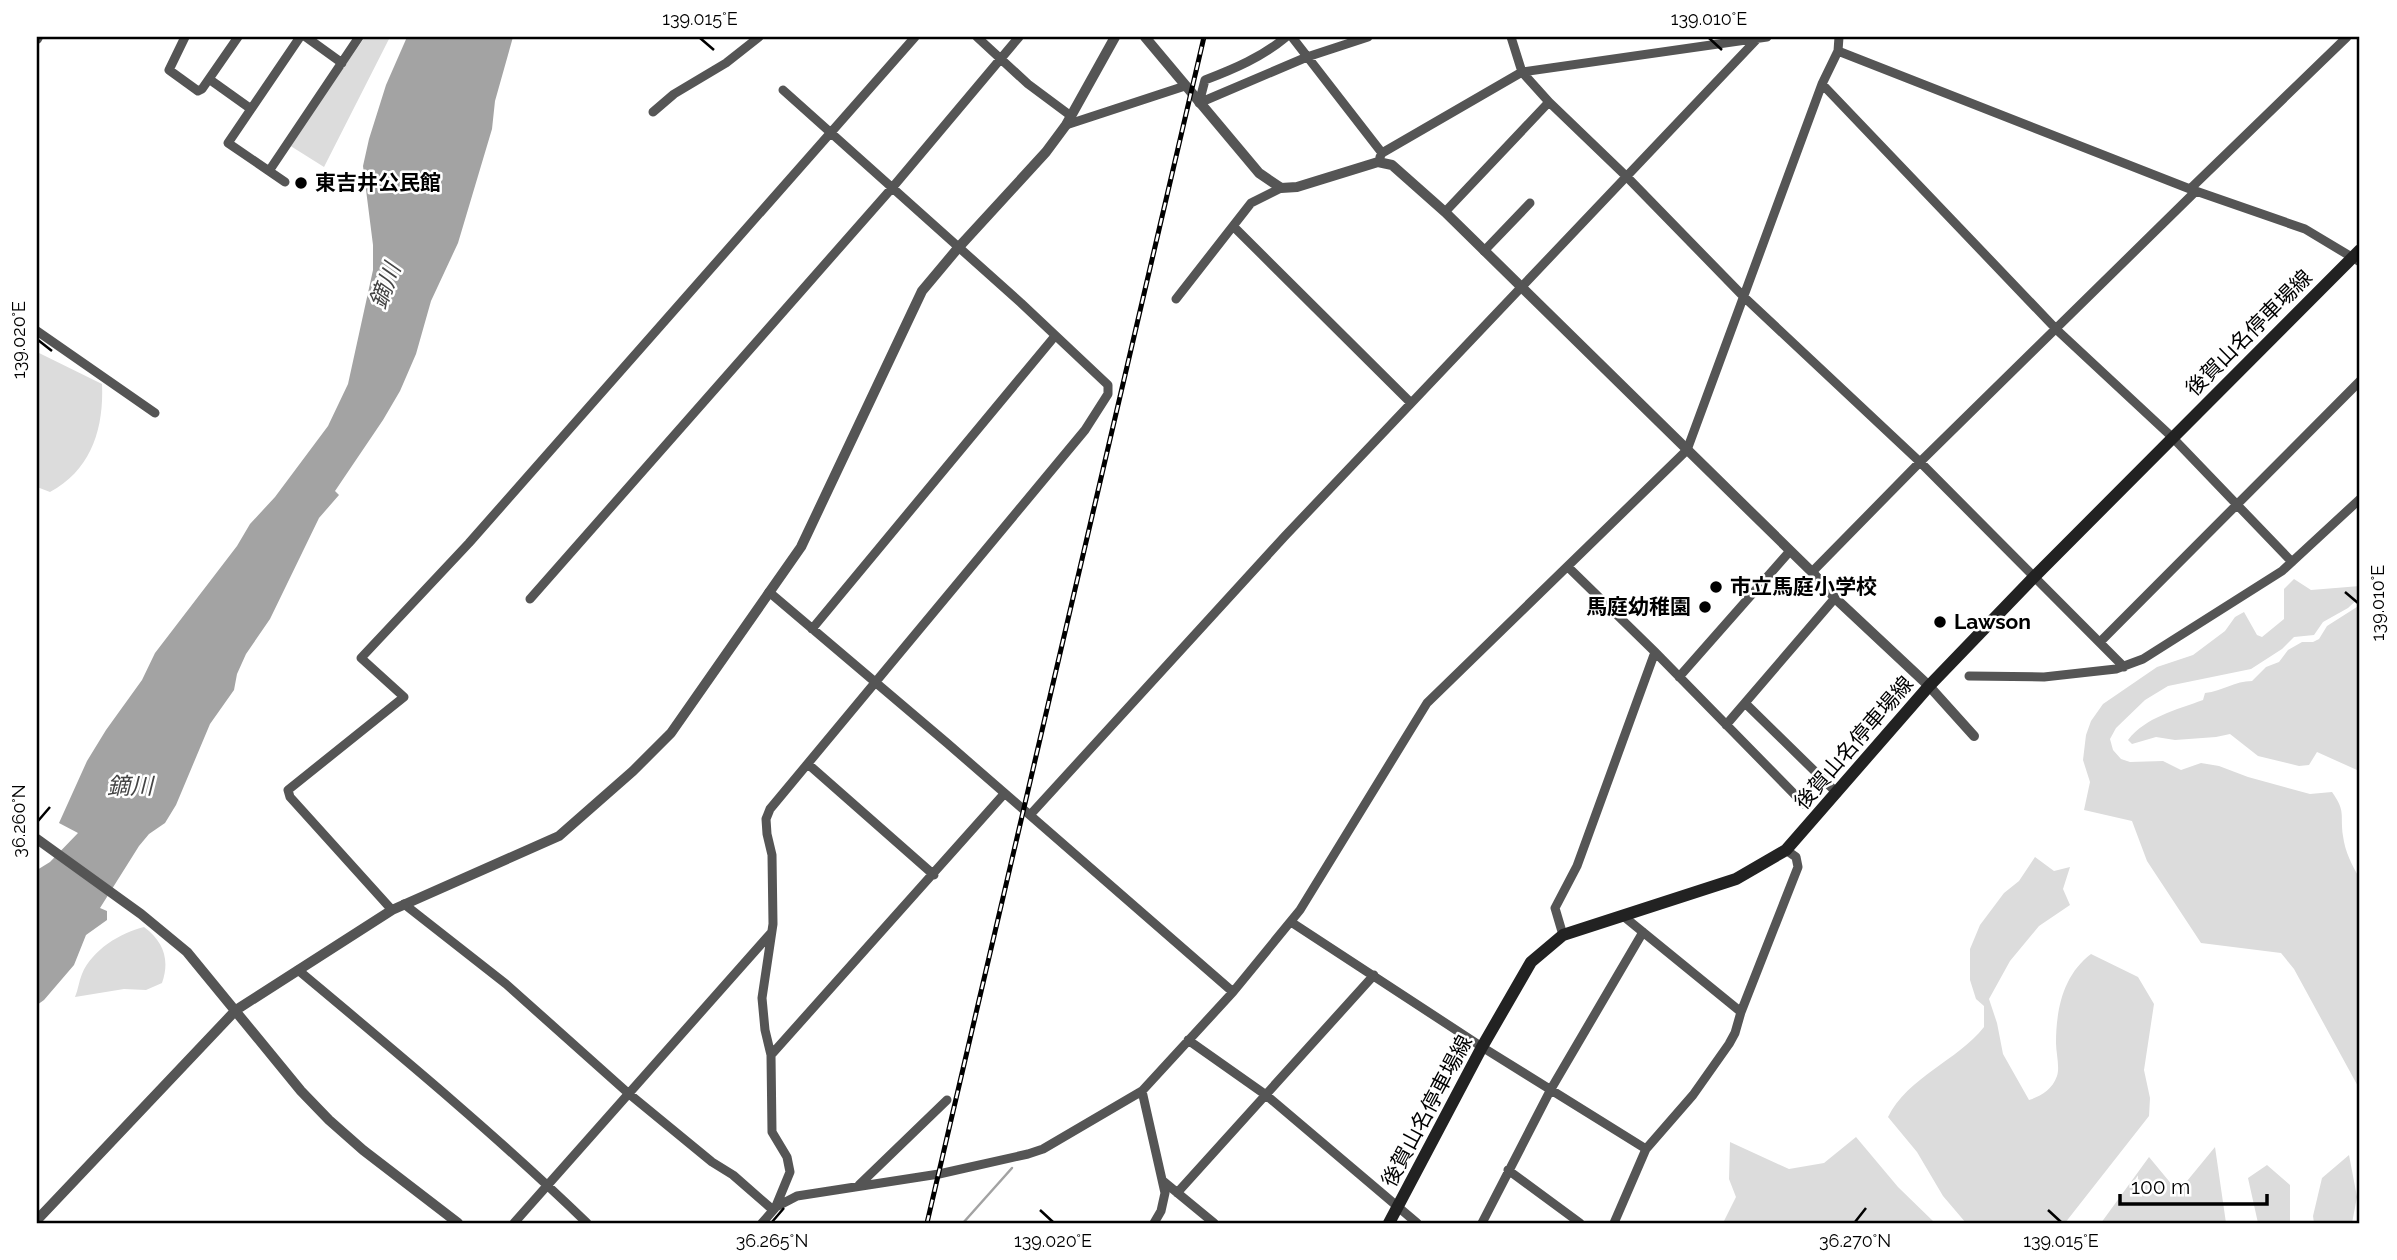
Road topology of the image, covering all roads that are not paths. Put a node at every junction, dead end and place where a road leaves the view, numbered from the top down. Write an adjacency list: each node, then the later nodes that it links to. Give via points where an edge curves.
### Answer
1 (185, 37): 24 (street, via 169,70 198,91)
2 (238, 37): 24 (street)
3 (300, 37): 30 (street)
4 (306, 37): 22 (street)
5 (359, 37): 22 (street)
6 (759, 37): 31 (street)
7 (915, 37): 33 (street)
8 (977, 37): 21 (street)
9 (1019, 37): 21 (street)
10 (1115, 37): 32 (street)
11 (1145, 37): 26 (street)
12 (1286, 37): 29 (street, via 1270,50 1205,80)
13 (1292, 37): 20 (street)
14 (1368, 37): 20 (street)
15 (1511, 37): 23 (street)
16 (1763, 37): 23 (street); 36 (street)
17 (1839, 37): 19 (street)
18 (2347, 37): 40 (street)
19 (1838, 51): 25 (street); 40 (street)
20 (1307, 57): 29 (street); 34 (street)
21 (999, 59): 32 (street); 38 (street)
22 (342, 63): 35 (street)
23 (1522, 72): 28 (street); 34 (street)
24 (209, 79): 30 (street)
25 (1822, 84): 48 (street); 50 (street)
26 (1185, 86): 29 (street); 32 (street)
27 (783, 90): 33 (street)
28 (1549, 102): 36 (street); 42 (street)
29 (1199, 103): 39 (street, via 1259,173)
30 (251, 109): 35 (street, via 228,143)
31 (653, 112)
32 (1069, 121): 44 (street)
33 (830, 133): 38 (street); 89 (street, via 361,658 404,697 288,790)
34 (1380, 158): 39 (street, via 1297,187); 42 (street)
35 (269, 171): 37 (street)
36 (1628, 177): 47 (street); 48 (street)
37 (285, 182)
38 (892, 188): 44 (street); 68 (street)
39 (1281, 188): 43 (street, via 1251,203)
40 (2193, 190): 46 (street, via 2305,229); 50 (street)
41 (1530, 204): 45 (street)
42 (1444, 212): 45 (street)
43 (1233, 226): 49 (street); 54 (street)
44 (958, 248): 52 (street); 66 (street, via 922,291 817,516)
45 (1483, 251): 47 (street)
46 (2358, 256): 56 (main road, 後賀山名停車場線)
47 (1522, 289): 54 (street); 57 (street)
48 (1744, 296): 57 (street); 58 (street)
49 (1176, 299)
50 (2057, 330): 56 (street); 58 (street)
51 (37, 331): 55 (street)
52 (1055, 336): 69 (street); 75 (street, via 1108,385 1108,394 1085,430)
53 (2360, 381): 60 (street)
54 (1410, 403): 84 (street)
55 (155, 413)
56 (2172, 437): 60 (street); 65 (main road, 後賀山名停車場線)
57 (1687, 450): 61 (street); 63 (street)
58 (1920, 462): 64 (street); 65 (street)
59 (2360, 499): 62 (street)
60 (2237, 505): 62 (street); 70 (street)
61 (1790, 551): 64 (street); 74 (street)
62 (2292, 562): 72 (street)
63 (1568, 567): 71 (street); 91 (street, via 1426,703)
64 (1812, 572): 67 (street)
65 (2035, 576): 70 (street); 76 (main road, 後賀山名停車場線)
66 (769, 592): 69 (street); 88 (street, via 671,733 571,827 546,843)
67 (1835, 598): 76 (street); 77 (street)
68 (530, 599)
69 (812, 629): 75 (street)
70 (2100, 642): 72 (street)
71 (1655, 652): 74 (street); 94 (street, via 1577,866 1555,908)
72 (2124, 667): 73 (street, via 2044,677)
73 (1969, 676)
74 (1679, 677): 78 (street)
75 (877, 683): 80 (street); 82 (street)
76 (1929, 686): 79 (street); 81 (main road, 後賀山名停車場線)
77 (1745, 704): 78 (street); 81 (street)
78 (1726, 725): 83 (street)
79 (1974, 736)
80 (808, 764): 87 (street); 92 (street, via 766,819 772,855)
81 (1837, 793): 86 (main road, 後賀山名停車場線)
82 (1004, 794): 84 (street); 87 (street)
83 (1804, 804)
84 (1030, 815): 97 (street)
85 (37, 839): 98 (street, via 187,952)
86 (1786, 850): 90 (main road, 後賀山名停車場線, via 1736,879); 99 (street, via 1796,857 1798,867)
87 (934, 875): 102 (street)
88 (404, 904): 89 (street); 105 (street, via 506,984)
89 (392, 910): 95 (street)
90 (1622, 915): 93 (street); 94 (main road, 後賀山名停車場線)
91 (1291, 922): 96 (street); 97 (street)
92 (772, 932): 102 (street, via 762,998); 105 (street)
93 (1643, 932): 99 (street); 103 (street)
94 (1563, 935): 101 (main road, 後賀山名停車場線, via 1531,962)
95 (298, 970): 98 (street); 111 (street)
96 (1374, 975): 101 (street); 106 (street)
97 (1233, 992): 100 (street)
98 (236, 1010): 116 (street); 117 (street, via 329,1120)
99 (1741, 1012): 108 (street, via 1729,1044)
100 (1188, 1040): 104 (street); 106 (street)
101 (1482, 1047): 103 (street); 114 (main road, 後賀山名停車場線)
102 (771, 1055): 115 (street, via 772,1132 790,1172)
103 (1551, 1088): 108 (street); 109 (street)
104 (1143, 1091): 110 (street); 112 (street, via 1035,1152 939,1174)
105 (628, 1093): 111 (street); 115 (street)
106 (1266, 1095): 113 (street); 114 (street)
107 (947, 1100): 112 (street)
108 (1646, 1149): 127 (street)
109 (1508, 1170): 125 (street); 126 (street)
110 (1163, 1181): 113 (street); 121 (street, via 1165,1193)
111 (547, 1184): 118 (street); 119 (street)
112 (859, 1185): 115 (street, via 797,1196)
113 (1177, 1193): 122 (street)
114 (1397, 1208): 123 (main road, 後賀山名停車場線); 124 (street)
115 (775, 1209): 120 (street)
116 (37, 1220)
117 (458, 1223)
118 (514, 1223)
119 (587, 1223)
120 (762, 1223)
121 (1154, 1223)
122 (1214, 1223)
123 (1389, 1223)
124 (1417, 1223)
125 (1482, 1223)
126 (1580, 1223)
127 (1614, 1223)

